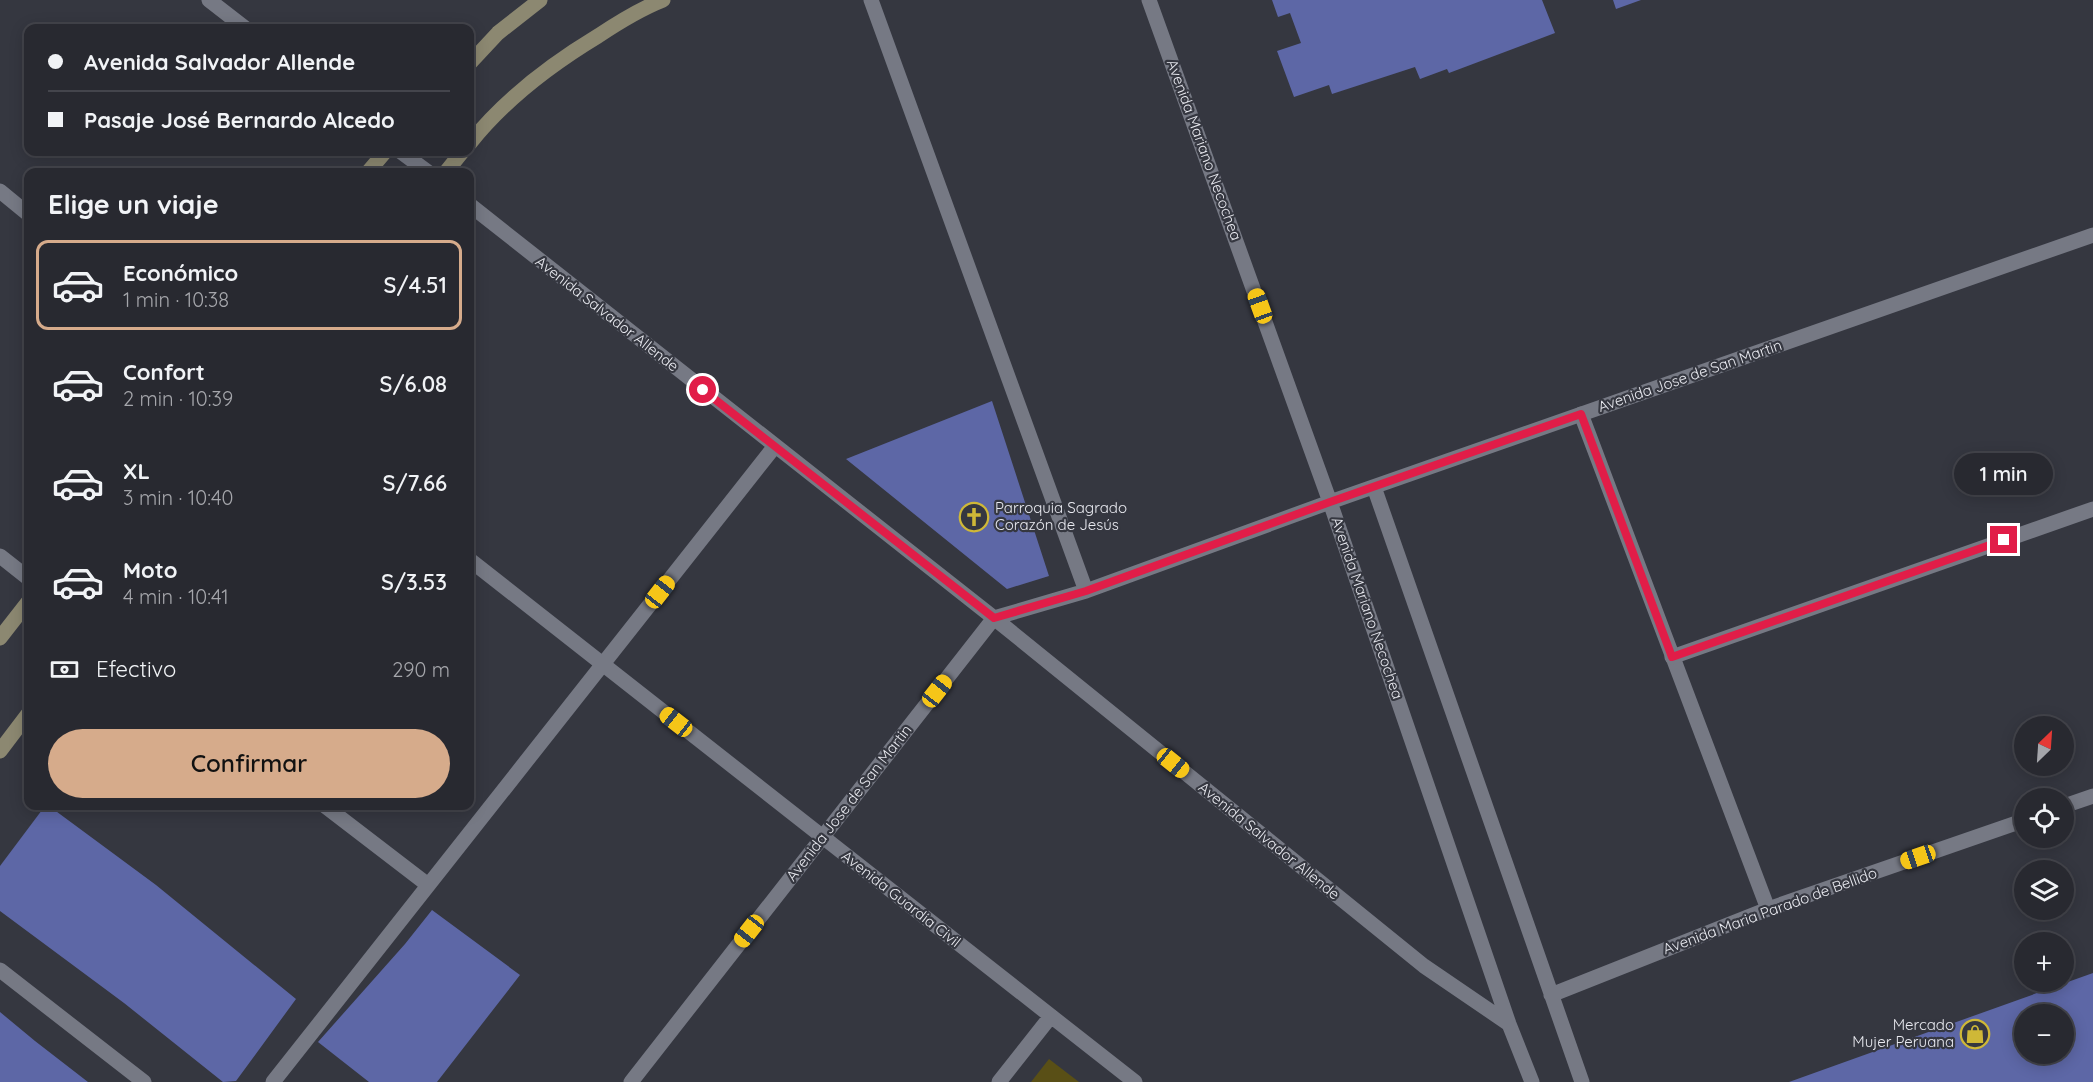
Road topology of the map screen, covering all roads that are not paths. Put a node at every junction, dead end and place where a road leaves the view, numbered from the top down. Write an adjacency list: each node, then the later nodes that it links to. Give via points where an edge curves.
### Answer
1 (209, 0): 6 (street)
2 (540, 0): 7 (street, via 498,33)
3 (663, 0): 8 (street, via 640,9 555,62 487,120)
4 (871, 0): 27 (street)
5 (1149, 0): 22 (street, Avenida Mariano Necochea)
6 (240, 24)
7 (474, 59)
8 (474, 138)
9 (382, 156): 12 (street)
10 (406, 156): 13 (street)
11 (459, 156): 14 (street)
12 (371, 168)
13 (423, 168)
14 (449, 168)
15 (0, 191): 17 (street)
16 (474, 208): 20 (street, Avenida Salvador Allende)
17 (24, 210)
18 (2093, 235): 19 (street, Avenida Jose de San Martin)
19 (1581, 414): 21 (street, Avenida Jose de San Martin); 31 (street)
20 (775, 446): 29 (street, Avenida Salvador Allende); 32 (street)
21 (1374, 487): 22 (street, Avenida Jose de San Martin); 43 (street)
22 (1330, 502): 27 (street, Avenida Jose de San Martin); 45 (street, Avenida Mariano Necochea)
23 (2093, 509): 31 (street)
24 (0, 556): 26 (street)
25 (474, 563): 32 (street, Avenida Guardia Civil)
26 (24, 575)
27 (1086, 591): 29 (street, Avenida Jose de San Martin)
28 (24, 607): 30 (street)
29 (994, 618): 39 (street, Avenida Jose de San Martin); 45 (street, Avenida Salvador Allende, via 1424,966)
30 (0, 638)
31 (1672, 657): 41 (street)
32 (603, 664): 39 (street, Avenida Guardia Civil); 40 (street)
33 (24, 719): 34 (street)
34 (0, 751)
35 (2093, 796): 36 (street)
36 (2074, 803)
37 (329, 810): 40 (street)
38 (2014, 824): 41 (street, Avenida Maria Parado de Bellido)
39 (823, 837): 44 (street, Avenida Guardia Civil); 48 (street, Avenida Jose de San Martin)
40 (428, 885): 47 (street)
41 (1768, 909): 43 (street, Avenida Maria Parado de Bellido)
42 (0, 970): 46 (street)
43 (1551, 995): 52 (street)
44 (1051, 1016): 49 (street); 50 (street, Avenida Guardia Civil)
45 (1509, 1024): 51 (street, Avenida Mariano Necochea)
46 (144, 1082)
47 (273, 1082)
48 (631, 1082)
49 (999, 1082)
50 (1135, 1082)
51 (1532, 1082)
52 (1582, 1082)

